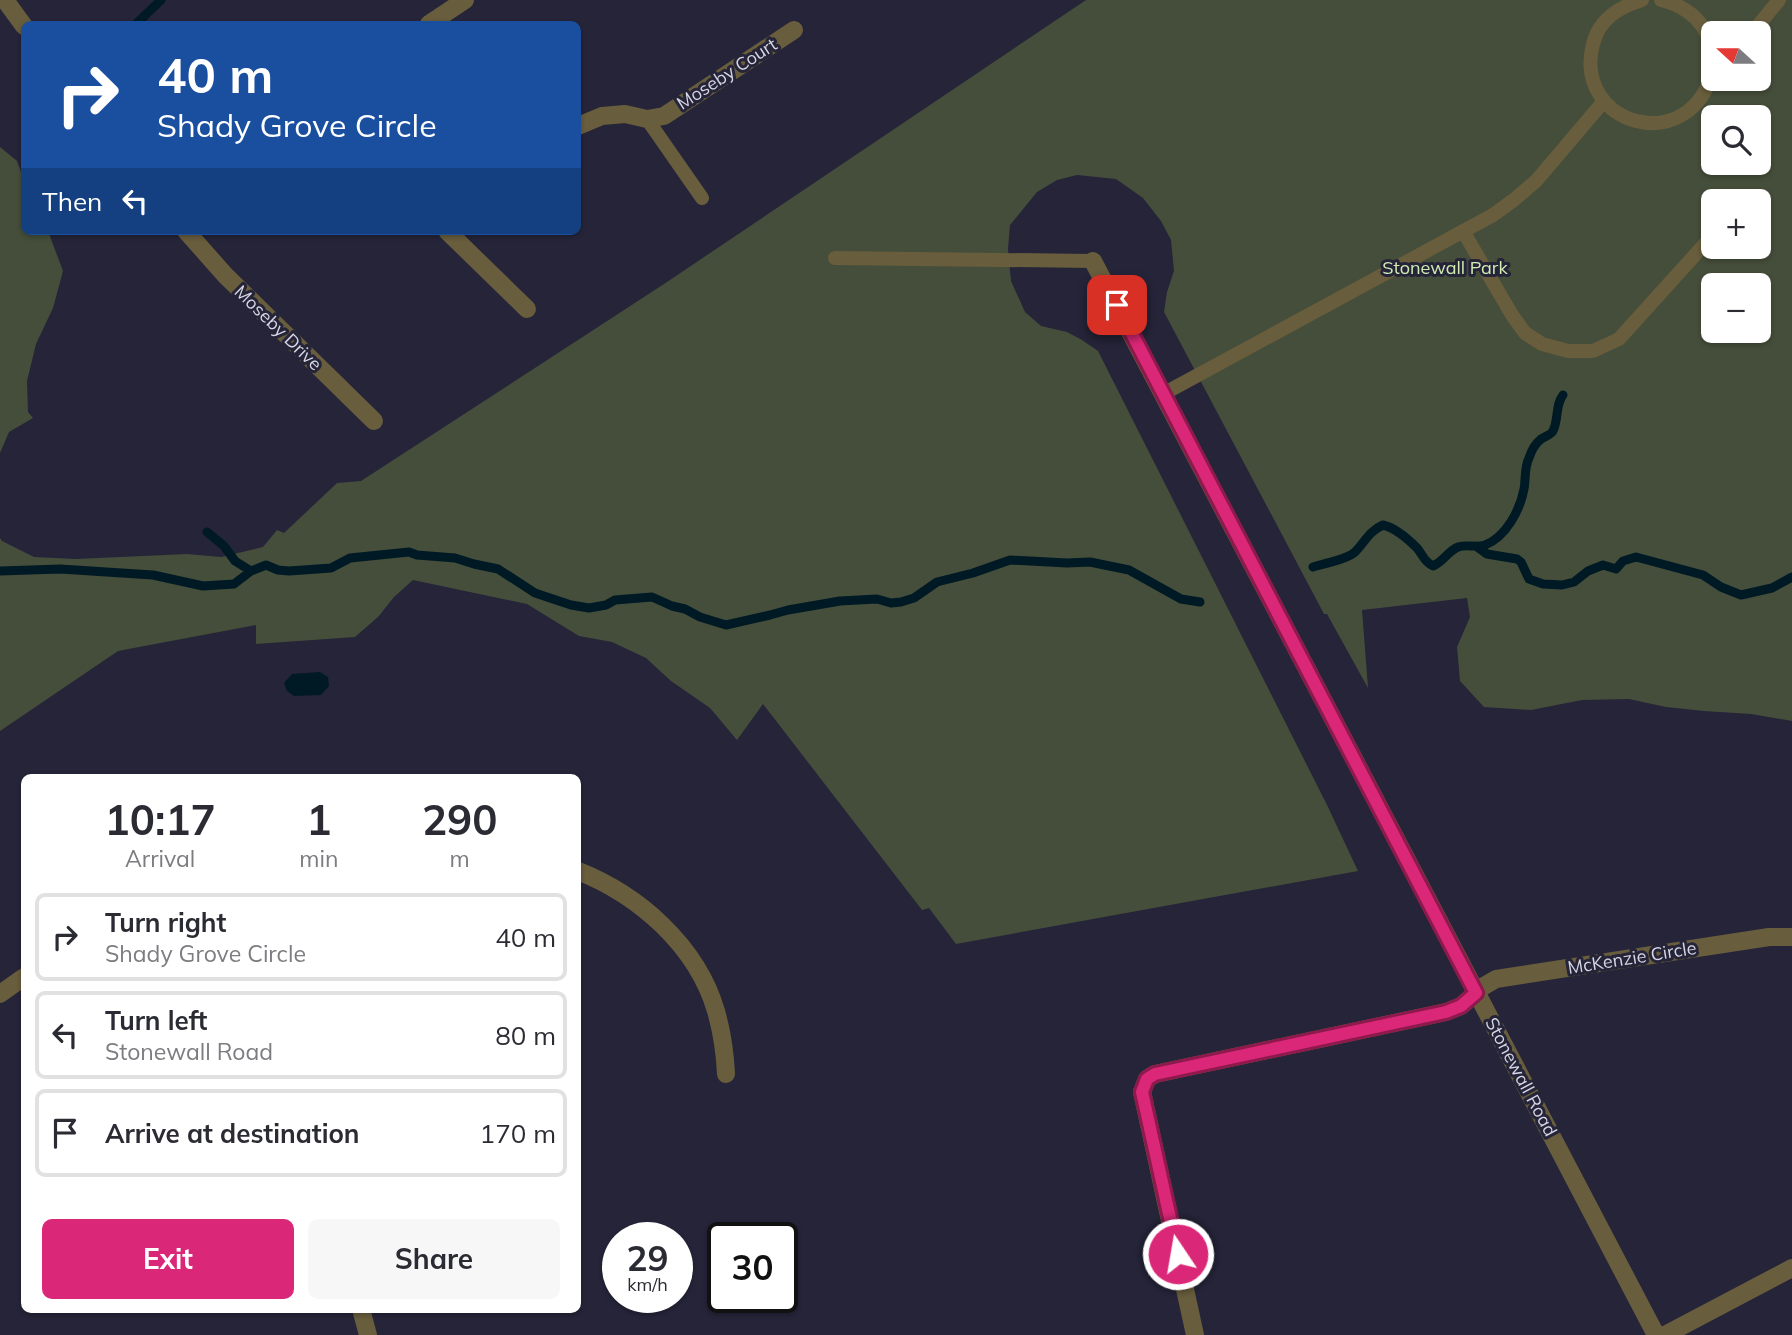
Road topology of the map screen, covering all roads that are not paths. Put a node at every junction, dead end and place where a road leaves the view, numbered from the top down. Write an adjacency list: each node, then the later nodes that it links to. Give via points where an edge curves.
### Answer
1 (5, 0): 8 (street)
2 (465, 0): 6 (street)
3 (1642, 0): 12 (lane, via 1613,13 1594,39 1590,71)
4 (1661, 0): 9 (lane, via 1689,11)
5 (1779, 0): 7 (lane)
6 (434, 21)
7 (1762, 21)
8 (21, 22)
9 (1701, 24)
10 (794, 30): 13 (street, Moseby Court, via 664,116)
11 (1706, 91): 12 (lane, via 1691,110 1662,123 1629,120)
12 (1604, 101): 16 (lane, via 1536,181)
13 (648, 119): 14 (street, Moseby Court, via 625,114 602,116); 15 (lane)
14 (581, 125)
15 (702, 198)
16 (1463, 232): 19 (lane, via 1525,333 1542,344 1568,351 1593,351 1619,339); 23 (lane)
17 (190, 235): 24 (street, Moseby Drive)
18 (451, 235): 22 (street)
19 (1701, 248)
20 (835, 258): 21 (lane)
21 (1094, 261): 23 (street, Stonewall Road)
22 (527, 309)
23 (1163, 394): 28 (street, Stonewall Road)
24 (374, 421)
25 (581, 872): 30 (street, via 624,895 683,947 716,1009)
26 (1792, 937): 28 (street, McKenzie Circle, via 1496,979)
27 (21, 979): 29 (street)
28 (1476, 993): 34 (street, McKenzie Circle, via 1446,1012 1147,1079 1142,1092); 35 (street, Stonewall Road)
29 (0, 994)
30 (726, 1074)
31 (1792, 1268): 36 (street)
32 (362, 1313): 33 (street)
33 (368, 1335)
34 (1195, 1335)
35 (1656, 1335)
36 (1665, 1335)

